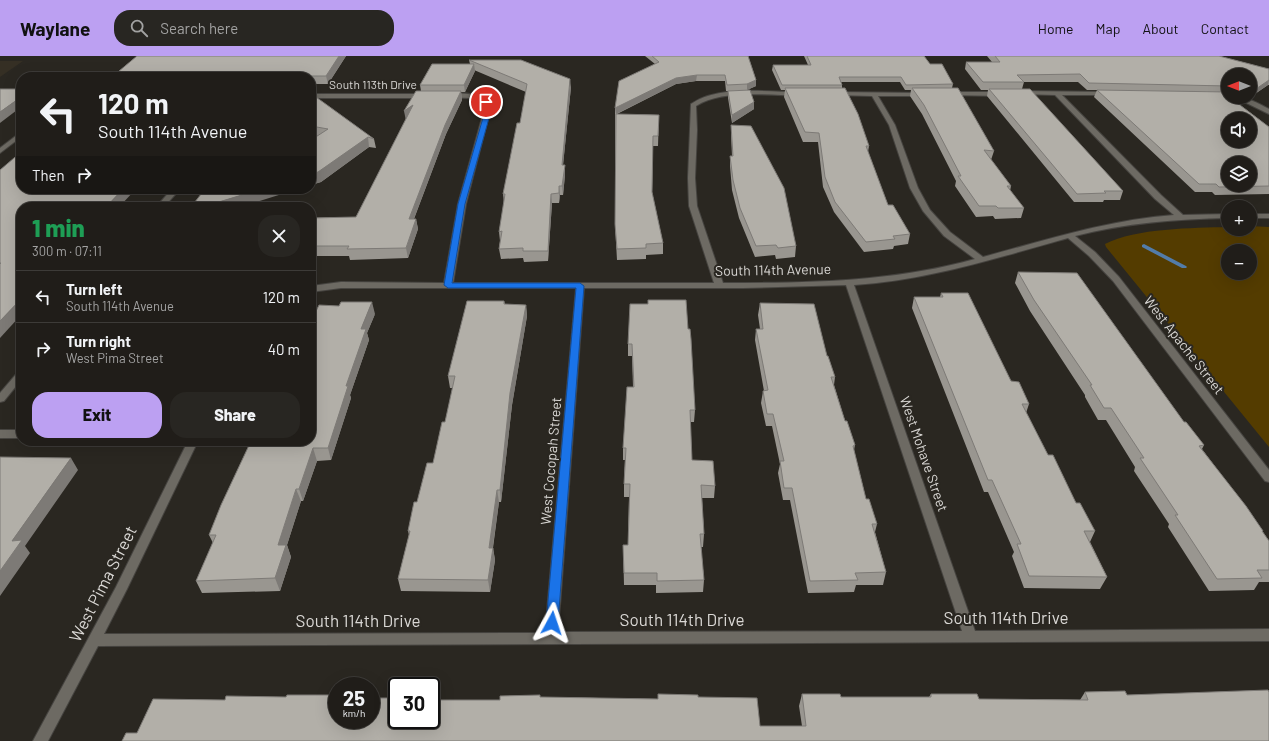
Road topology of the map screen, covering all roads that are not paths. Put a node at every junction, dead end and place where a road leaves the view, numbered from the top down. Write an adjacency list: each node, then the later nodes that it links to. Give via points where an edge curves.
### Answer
1 (1018, 93): 2 (street)
2 (1057, 93): 9 (street); 22 (street)
3 (803, 94): 27 (street, via 731,94 703,98 693,105 694,134 690,185 693,206)
4 (827, 94): 5 (street)
5 (874, 94): 6 (street); 24 (street, via 892,125 910,177 923,205 946,234)
6 (930, 94)
7 (938, 94): 8 (street)
8 (1010, 94)
9 (1115, 94)
10 (316, 96): 11 (street, South 113th Drive)
11 (430, 96)
12 (438, 96): 26 (street, via 482,99 486,102 488,111 462,204)
13 (1253, 104): 14 (street)
14 (1269, 112)
15 (16, 138): 16 (street)
16 (0, 151)
17 (172, 194): 18 (street)
18 (164, 202)
19 (1221, 216): 22 (street, South 114th Avenue)
20 (1257, 216): 21 (street)
21 (1269, 216)
22 (1181, 217): 23 (street, South 114th Avenue, via 1121,224)
23 (1070, 236): 24 (street, South 114th Avenue); 35 (street, West Apache Street, via 1116,279)
24 (981, 260): 25 (street, South 114th Avenue, via 912,276)
25 (849, 282): 27 (street, South 114th Avenue); 37 (street, West Mohave Street)
26 (448, 285): 28 (street, South 114th Avenue); 29 (street, South 114th Avenue, via 342,285)
27 (718, 285): 28 (street, South 114th Avenue)
28 (580, 286): 38 (street, West Cocopah Street)
29 (316, 288)
30 (16, 380): 31 (street)
31 (0, 399)
32 (0, 434): 33 (street)
33 (16, 434)
34 (191, 446): 39 (street, West Pima Street)
35 (1269, 478)
36 (1269, 634): 37 (street, South 114th Drive)
37 (971, 637): 38 (street, South 114th Drive)
38 (551, 638): 39 (street, South 114th Drive)
39 (95, 640): 40 (street, West Pima Street)
40 (40, 741)

